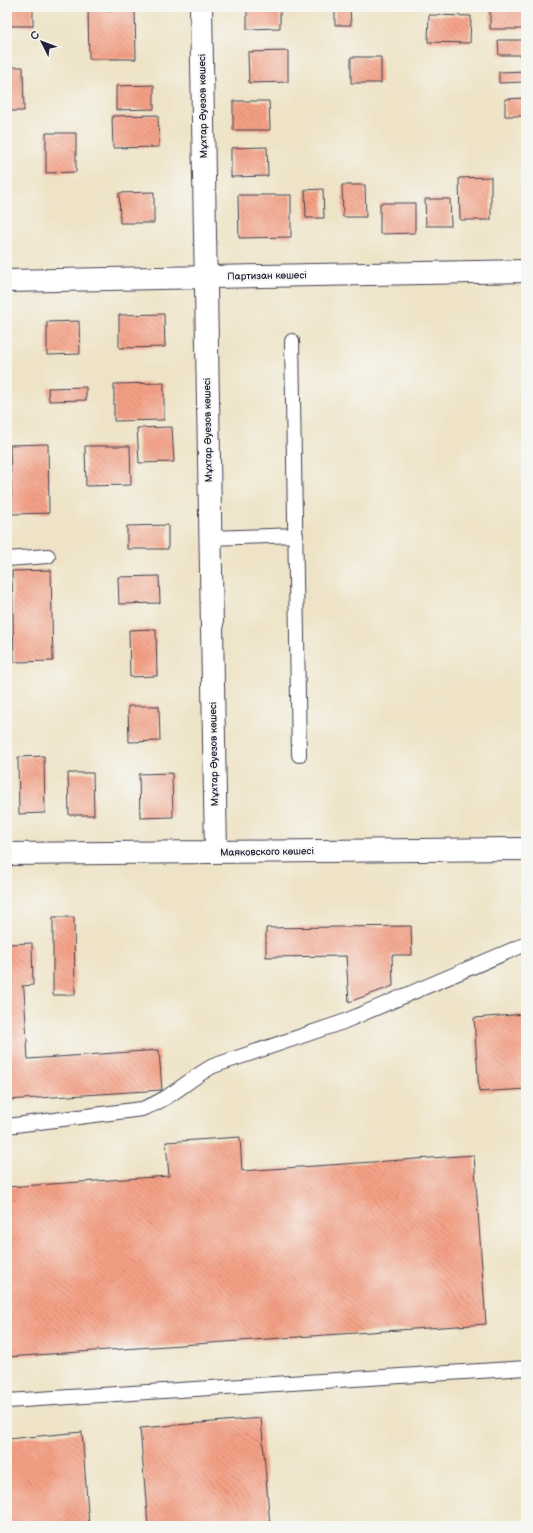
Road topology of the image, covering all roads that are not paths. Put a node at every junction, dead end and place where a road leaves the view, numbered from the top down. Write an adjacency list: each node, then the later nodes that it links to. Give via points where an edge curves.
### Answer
1 (201, 7): 3 (street, Мұхтар Әуезов көшесі)
2 (526, 271): 3 (street, Партизан көшесі)
3 (206, 278): 4 (street, Партизан көшесі); 7 (street, Мұхтар Әуезов көшесі)
4 (7, 281)
5 (292, 341): 6 (lane)
6 (296, 535): 7 (lane); 10 (lane)
7 (210, 538): 12 (street, Мұхтар Әуезов көшесі)
8 (48, 556): 9 (lane)
9 (7, 559)
10 (299, 755)
11 (526, 849): 12 (street, Маяковского көшесі)
12 (216, 852): 13 (street, Маяковского көшесі)
13 (7, 854)
14 (526, 944): 15 (lane, via 343,1022 213,1066 171,1095 148,1107)
15 (7, 1126)
16 (526, 1368): 17 (lane)
17 (7, 1401)

